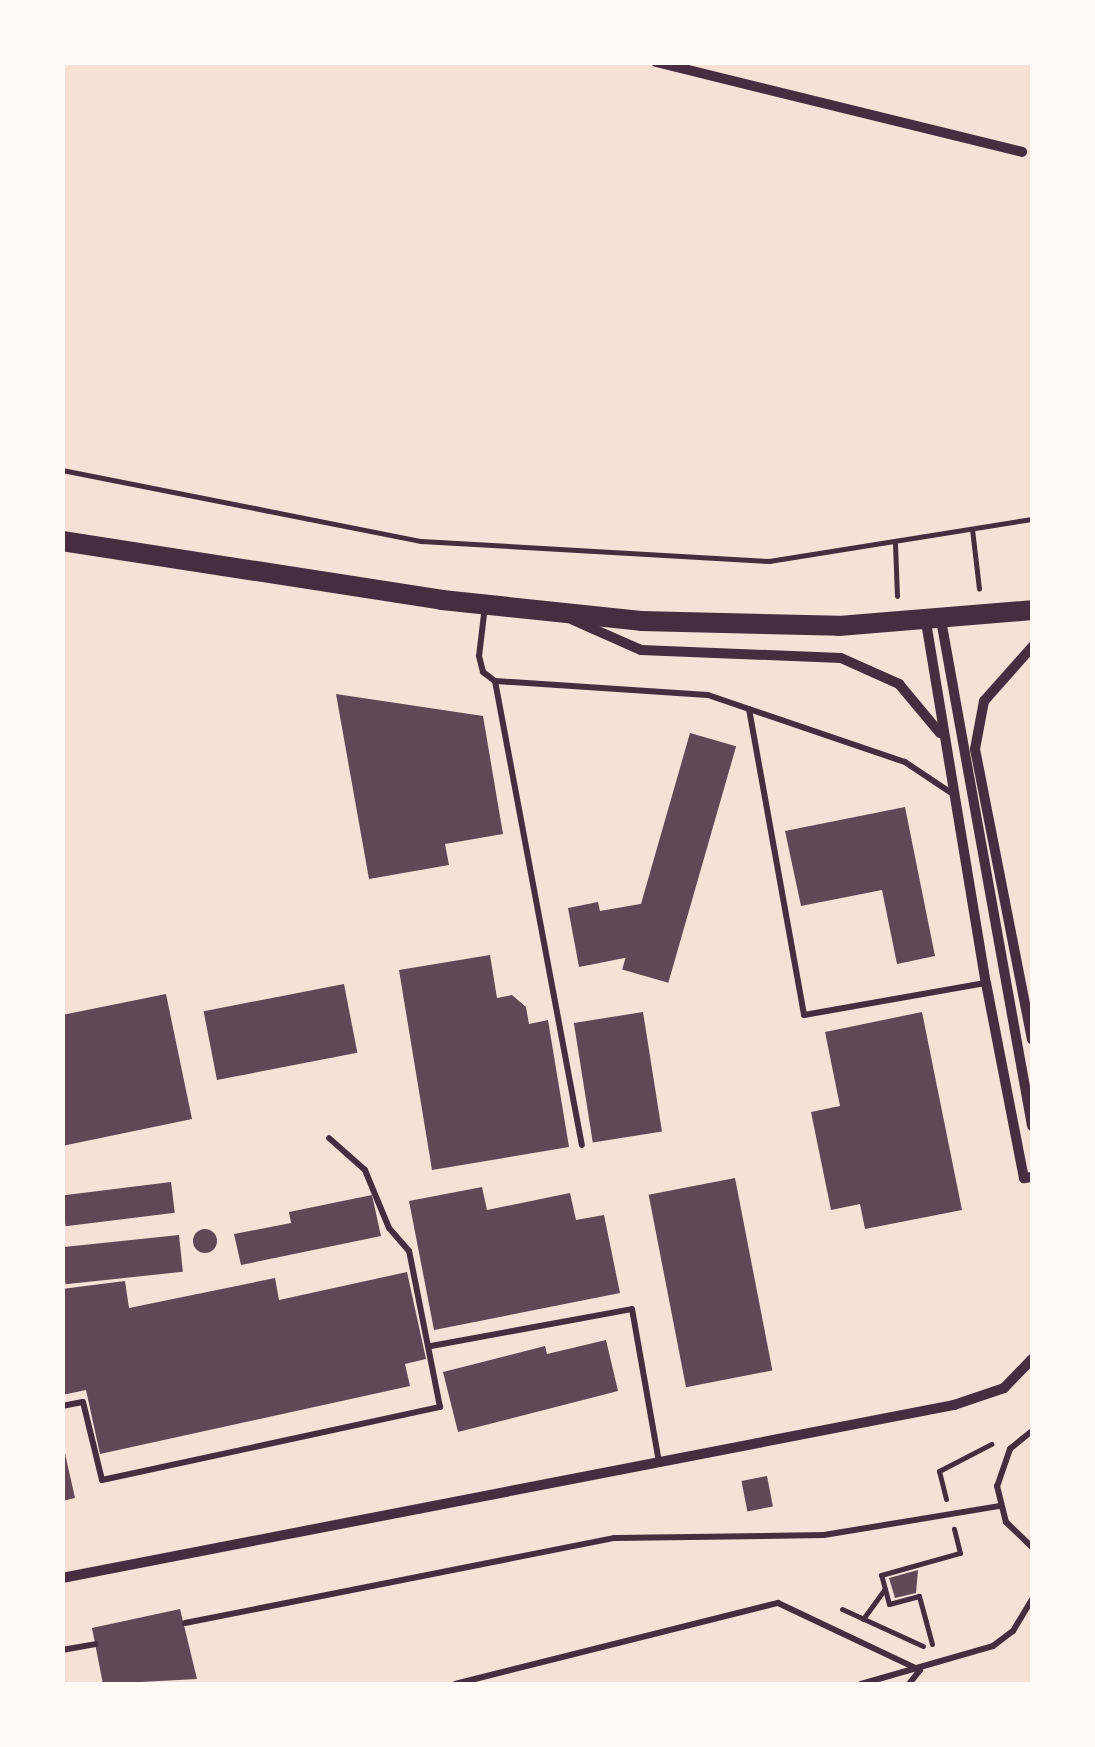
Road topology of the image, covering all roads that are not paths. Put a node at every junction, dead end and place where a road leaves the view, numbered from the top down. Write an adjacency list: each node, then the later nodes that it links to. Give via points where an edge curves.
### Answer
1 (656, 62): 2 (street)
2 (1022, 152)
3 (62, 540): 4 (main road)
4 (486, 605): 6 (main road); 9 (lane, via 479,656 482,672)
5 (1032, 610): 7 (main road)
6 (558, 613): 7 (main road, via 715,626); 11 (street, via 641,650 842,658 899,684)
7 (934, 621): 11 (street); 15 (street)
8 (1032, 647): 14 (street, via 984,701 975,748)
9 (495, 682): 10 (lane, via 708,695); 17 (lane)
10 (750, 709): 12 (lane, via 905,762); 13 (lane, via 804,1016)
11 (940, 733): 12 (street)
12 (950, 792): 13 (street)
13 (986, 983): 18 (street, via 1024,1178)
14 (1032, 1039)
15 (1032, 1126)
16 (329, 1138): 19 (lane, via 365,1170 389,1228 409,1251)
17 (582, 1146)
18 (1032, 1177)
19 (431, 1346): 21 (lane, via 440,1408 102,1480 83,1402); 23 (lane, via 632,1309)
20 (1032, 1359): 23 (street, via 1004,1388 954,1405)
21 (62, 1406)
22 (1032, 1430): 24 (lane, via 1000,1466)
23 (659, 1463): 26 (street)
24 (999, 1506): 25 (lane, via 1016,1536); 28 (lane, via 824,1535 615,1538)
25 (1032, 1547)
26 (62, 1578)
27 (1032, 1599): 31 (lane, via 1013,1632 993,1646)
28 (185, 1624)
29 (94, 1644): 30 (lane)
30 (62, 1650)
31 (920, 1670): 32 (lane, via 778,1604); 33 (lane); 34 (lane)
32 (455, 1684)
33 (861, 1684)
34 (908, 1684)

